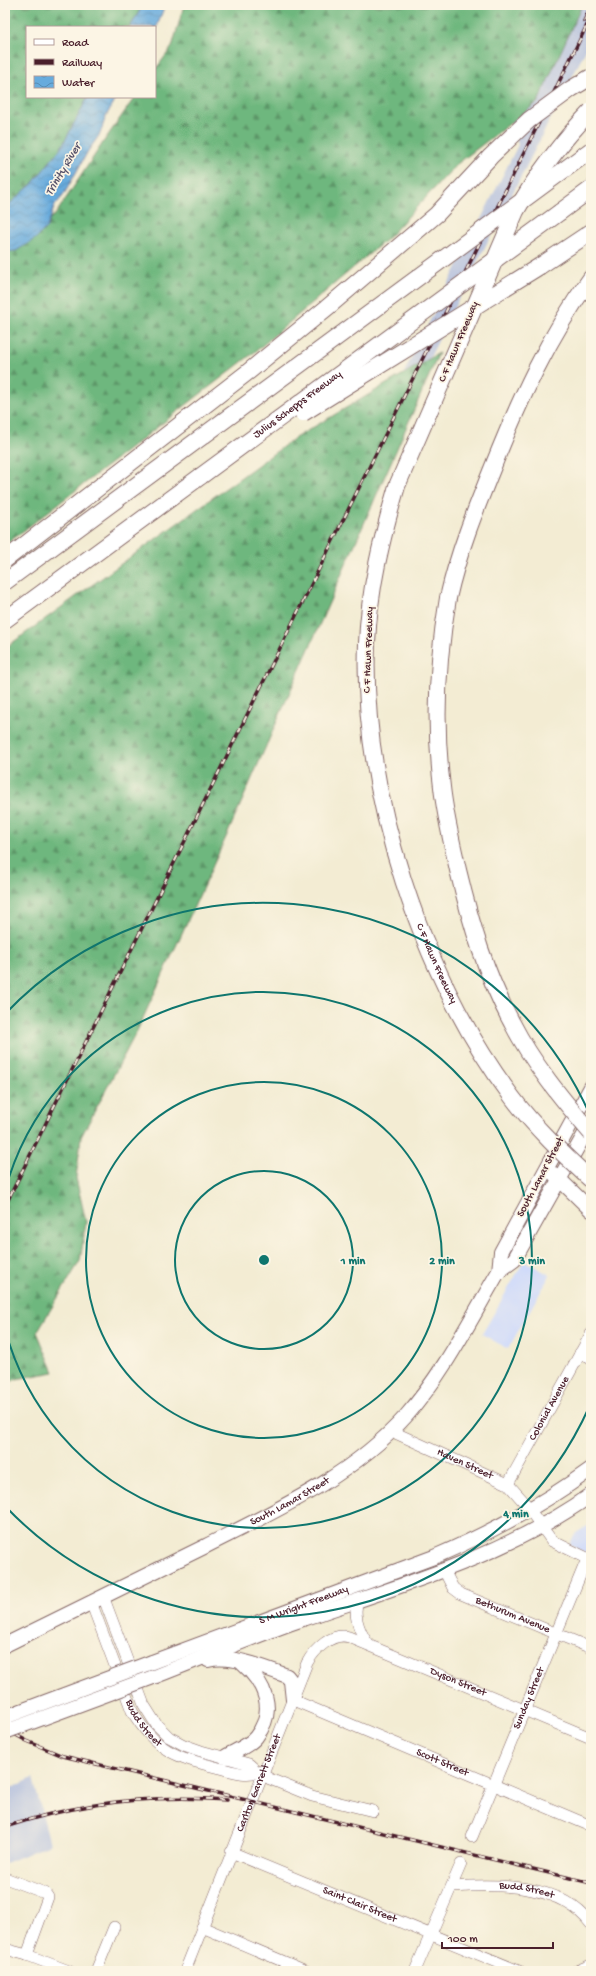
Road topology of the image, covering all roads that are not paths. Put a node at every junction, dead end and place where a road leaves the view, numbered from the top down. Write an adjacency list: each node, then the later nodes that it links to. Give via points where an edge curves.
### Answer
1 (591, 77): 8 (highway, bridge, via 529,120 437,214 329,306 242,377)
2 (591, 111): 17 (highway, C F Hawn Freeway, bridge, via 552,155 516,211 397,486 384,528 371,597 366,684 371,745 384,810 415,913 441,975 469,1032 509,1093 548,1140)
3 (591, 150): 9 (highway, bridge)
4 (591, 189): 7 (highway, Julius Schepps Freeway, bridge)
5 (591, 232): 7 (highway, bridge)
6 (591, 278): 14 (highway, bridge, via 553,336 518,405 466,532 448,598 439,658 437,731 442,789 467,907 489,976 512,1024 555,1090)
7 (201, 476): 10 (highway, Julius Schepps Freeway)
8 (5, 560)
9 (5, 582)
10 (5, 620)
11 (591, 1087): 12 (main road, South Lamar Street)
12 (587, 1103): 15 (main road, South Lamar Street)
13 (591, 1123): 16 (main road, South Lamar Street)
14 (591, 1133)
15 (546, 1166): 16 (main road); 19 (main road, South Lamar Street, via 501,1252)
16 (560, 1180): 18 (main road); 19 (main road, South Lamar Street, via 514,1260)
17 (591, 1180)
18 (591, 1210)
19 (499, 1270): 23 (main road, South Lamar Street, via 436,1377)
20 (591, 1334): 21 (street, Colonial Avenue)
21 (580, 1353): 22 (street); 25 (street, Colonial Avenue)
22 (591, 1359)
23 (391, 1431): 25 (street, Haven Street); 31 (main road, South Lamar Street, via 348,1467 318,1487 268,1515)
24 (591, 1469): 27 (main road, S M Wright Freeway)
25 (508, 1484): 27 (street, Haven Street)
26 (591, 1495): 28 (main road, S M Wright Freeway)
27 (530, 1510): 28 (street, Haven Street); 38 (main road, S M Wright Freeway, via 476,1539 434,1557)
28 (541, 1526): 29 (street, Haven Street, via 557,1545); 30 (main road, S M Wright Freeway)
29 (589, 1560): 33 (street, Sunday Street)
30 (444, 1570): 32 (main road, S M Wright Freeway); 33 (street, Bethurum Avenue, via 453,1588 461,1594)
31 (97, 1599): 35 (main road, South Lamar Street); 44 (street, Budd Street, via 144,1705 156,1724 169,1737 184,1745); 45 (street, Budd Street, via 132,1711 142,1727 158,1744 190,1761 247,1775)
32 (358, 1600): 34 (street, via 356,1617); 38 (main road, S M Wright Freeway)
33 (556, 1634): 36 (street, Bethurum Avenue); 40 (street, Sunday Street)
34 (368, 1644): 39 (street, Carlton Garrett Street, via 343,1636 318,1648 307,1664); 40 (street, Dyson Street)
35 (5, 1645)
36 (591, 1648)
37 (240, 1661): 38 (main road, via 217,1658); 39 (main road, via 287,1676 291,1681); 44 (main road, via 263,1686 267,1700 266,1719 256,1737)
38 (154, 1669): 41 (main road, S M Wright Freeway, bridge); 42 (main road, S M Wright Freeway, bridge)
39 (293, 1700): 45 (street, Carlton Garrett Street); 46 (street, Scott Street)
40 (523, 1710): 43 (street, Dyson Street); 46 (street, Sunday Street)
41 (5, 1717)
42 (5, 1732)
43 (591, 1738)
44 (225, 1757): 45 (street, Budd Street, via 249,1764)
45 (260, 1774): 47 (street, Budd Street, via 312,1796); 50 (street, Carlton Garrett Street)
46 (493, 1784): 48 (street, Scott Street); 49 (street, Sunday Street)
47 (373, 1811)
48 (591, 1826)
49 (472, 1837)
50 (231, 1852): 56 (street, Carlton Garrett Street); 57 (street, Saint Clair Street)
51 (462, 1864): 53 (street)
52 (5, 1878): 59 (street, via 45,1893 48,1897)
53 (452, 1887): 54 (street, Budd Street, via 528,1888 568,1904 584,1914); 57 (street)
54 (591, 1924)
55 (114, 1927): 63 (street)
56 (202, 1927): 64 (street, Carlton Garrett Street); 65 (street)
57 (430, 1935): 60 (street, Saint Clair Street); 66 (street)
58 (5, 1950): 59 (street)
59 (27, 1955): 62 (street)
60 (487, 1958): 67 (street); 68 (street, Saint Clair Street)
61 (591, 1965): 69 (street)
62 (69, 1971)
63 (96, 1971)
64 (185, 1971)
65 (306, 1971)
66 (415, 1971)
67 (497, 1971)
68 (518, 1971)
69 (576, 1971)

